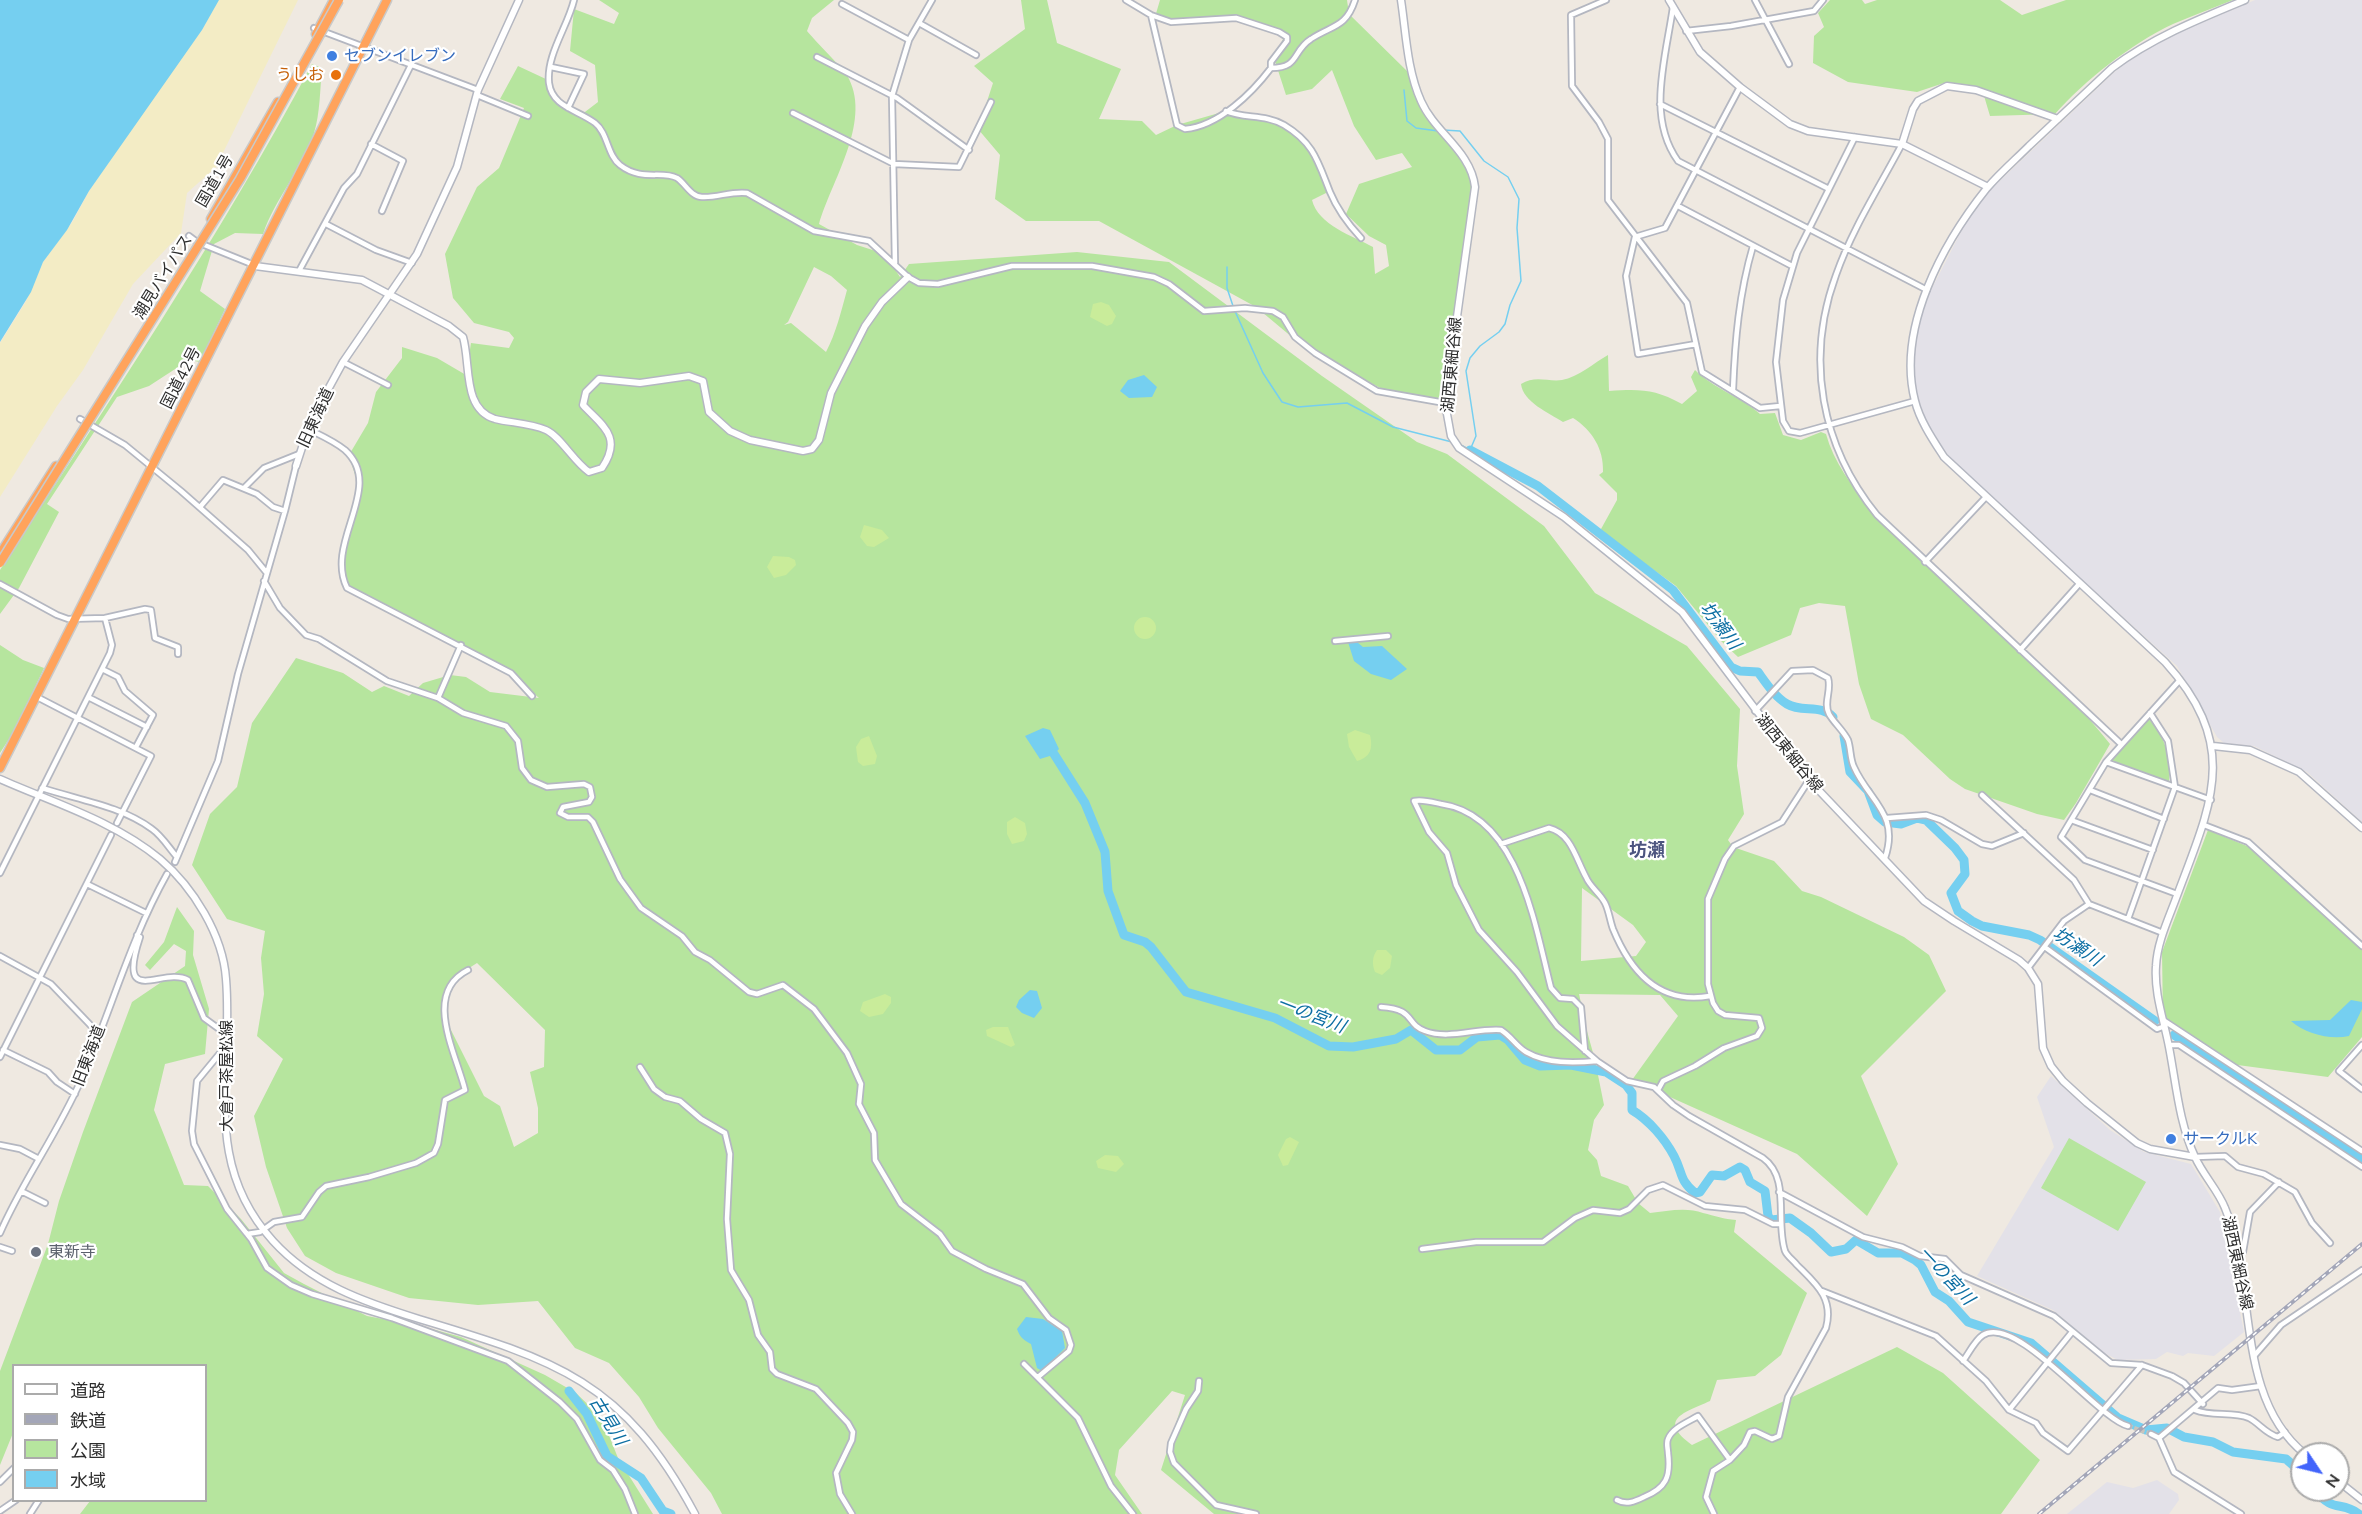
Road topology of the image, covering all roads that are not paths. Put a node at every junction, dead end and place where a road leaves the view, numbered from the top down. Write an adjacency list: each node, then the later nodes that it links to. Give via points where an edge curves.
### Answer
1 (333, 0): 20 (highway, 国道1号)
2 (339, 0): 86 (highway, 潮見バイパス, bridge, via 289,95 189,264)
3 (387, 0): 23 (highway, 国道42号)
4 (519, 0): 31 (street, 旧東海道)
5 (574, 0): 28 (street)
6 (932, 0): 19 (street)
7 (1126, 0): 17 (street)
8 (1355, 0): 29 (street, via 1342,24 1309,40 1292,63)
9 (1401, 0): 72 (street, 湖西東細谷線, via 1412,77 1421,101 1431,120 1467,161 1475,187)
10 (1606, 0): 54 (street, via 1571,15 1572,86 1608,139 1608,200)
11 (1669, 0): 16 (street)
12 (1755, 0): 18 (street)
13 (1823, 0): 18 (street, via 1814,11)
14 (2245, 0): 39 (street, via 2183,26 2132,54)
15 (842, 4): 22 (street)
16 (1673, 7): 21 (street); 34 (street)
17 (1151, 15): 29 (street, via 1185,23 1236,18 1280,32 1287,41 1271,62); 36 (street, via 1178,125 1189,129)
18 (1765, 20): 21 (street); 27 (street)
19 (919, 23): 22 (street); 24 (street)
20 (316, 28): 23 (street); 56 (highway, 国道1号)
21 (1686, 30): 30 (street, via 1700,52)
22 (909, 40): 32 (street)
23 (364, 47): 26 (street); 61 (highway, 国道42号)
24 (976, 55)
25 (818, 57): 32 (street)
26 (412, 63): 31 (street); 42 (street)
27 (1789, 64)
28 (551, 67): 35 (street, via 551,91); 35 (street, via 584,74)
29 (1271, 68): 36 (street, via 1245,99)
30 (1740, 87): 40 (street); 41 (street, via 1800,129)
31 (478, 93): 38 (street); 59 (street, 旧東海道, via 457,167)
32 (892, 96): 44 (street); 45 (street)
33 (991, 102): 44 (street)
34 (1660, 104): 40 (street); 46 (street, via 1660,123 1672,153 1678,161)
35 (568, 108): 60 (street, via 598,125 618,164 635,174 675,177 703,198 736,191 747,193 814,231 869,241)
36 (1226, 111): 55 (street, via 1283,124 1305,140 1319,161 1342,215)
37 (793, 113): 45 (street)
38 (528, 116)
39 (2058, 119): 43 (street, via 1976,90 1947,86 1918,101); 47 (street)
40 (1716, 131): 46 (street); 48 (street)
41 (1855, 137): 43 (street); 48 (street)
42 (371, 144): 50 (street, via 403,161); 51 (street)
43 (1902, 144): 47 (street); 58 (street)
44 (969, 150): 45 (street, via 959,167)
45 (894, 164): 60 (street)
46 (1696, 170): 49 (street); 52 (street)
47 (1988, 188): 65 (street, via 1964,220)
48 (1829, 189): 52 (street)
49 (1678, 206): 54 (street, via 1665,228); 57 (street)
50 (382, 211)
51 (326, 224): 59 (street, via 376,250); 63 (street)
52 (1808, 228): 58 (street); 62 (street)
53 (189, 236): 56 (street)
54 (1635, 237): 67 (street, via 1687,303); 67 (street, via 1626,276 1638,354)
55 (1361, 238)
56 (197, 242): 61 (street); 74 (highway, 国道1号)
57 (1753, 246): 62 (street); 70 (street, via 1736,322)
58 (1847, 250): 65 (street); 75 (street, via 1829,293 1821,337 1821,385)
59 (412, 263): 66 (street, 旧東海道)
60 (895, 263): 64 (street)
61 (255, 266): 63 (street); 79 (highway, 国道42号)
62 (1792, 266): 73 (street, via 1777,340)
63 (299, 271): 66 (street, via 351,276)
64 (908, 277): 66 (street, via 882,302 865,326 831,393 819,440 812,449 803,451 750,440 730,431 709,412 703,381 697,377 640,383 599,379 586,392 583,405 607,428 610,439 602,468 589,472 547,430 484,414 472,397 463,338 449,326); 72 (street, via 920,283 938,284 1012,266 1092,266 1154,277 1204,311 1273,311 1283,317 1295,337 1314,354 1377,391)
65 (1927, 290): 71 (street, via 1913,326 1910,369)
66 (389, 295): 68 (street, 旧東海道)
67 (1696, 344): 70 (street, via 1702,372)
68 (343, 362): 69 (street); 76 (street, 旧東海道)
69 (388, 385)
70 (1733, 390): 73 (street, via 1760,408)
71 (1915, 401): 75 (street); 81 (street, via 1944,457)
72 (1445, 403): 104 (street, 湖西東細谷線, via 1447,425 1459,448 1564,517 1675,606)
73 (1780, 406): 75 (street, via 1789,432)
74 (82, 421): 79 (street, via 125,445); 84 (highway, 国道1号)
75 (1828, 426): 85 (street, via 1860,495)
76 (308, 429): 77 (street, 旧東海道); 95 (street, via 345,450 360,479 340,566 347,588)
77 (299, 454): 78 (street, 旧東海道); 80 (street, via 264,468)
78 (296, 466): 83 (street, 旧東海道)
79 (152, 469): 82 (street); 91 (highway, 国道42号)
80 (244, 488): 82 (street, via 223,480); 83 (street)
81 (1986, 497): 85 (street); 89 (street)
82 (200, 507): 87 (street, via 248,550)
83 (285, 511): 87 (street, 旧東海道)
84 (0, 554)
85 (1925, 562): 96 (street)
86 (0, 563)
87 (266, 572): 88 (street, 旧東海道)
88 (264, 580): 103 (street, via 280,608 306,635 387,681); 121 (street, 旧東海道, via 218,761 176,859 155,831)
89 (2080, 583): 96 (street); 99 (street)
90 (0, 584): 91 (street, via 57,615)
91 (78, 617): 92 (street); 101 (highway, 国道42号)
92 (105, 618): 97 (street, via 151,610 155,638 178,647); 98 (street, via 112,645)
93 (1388, 636): 94 (street)
94 (1335, 641)
95 (461, 645): 100 (street, via 511,673); 103 (street)
96 (2020, 650): 108 (street)
97 (178, 654)
98 (102, 669): 102 (street); 107 (street, via 118,677 125,692 153,715)
99 (2181, 679): 105 (street); 109 (street, via 2197,703)
100 (532, 696)
101 (36, 697): 106 (street); 112 (highway, 国道42号)
102 (88, 697): 106 (street); 107 (street)
103 (438, 698): 191 (street, via 463,713 506,726 518,741 522,768 538,785 590,787 589,801 563,807 560,813 568,818 588,817 593,822 620,879 641,908 682,936 695,952 749,992 757,994 783,985 814,1009 857,1073 860,1104 874,1133 875,1160 901,1204 940,1234 952,1251 1023,1284 1049,1318 1066,1330 1069,1351)
104 (1755, 711): 114 (street, 湖西東細谷線); 122 (street, via 1792,671 1814,670 1826,676 1830,686 1826,705 1829,714 1848,741 1858,775)
105 (2150, 713): 108 (street); 115 (street, via 2168,741)
106 (76, 719): 110 (street); 116 (street)
107 (147, 727): 110 (street)
108 (2121, 744): 111 (street)
109 (2213, 746): 120 (street, 湖西東細谷線); 127 (street, via 2250,750 2299,772)
110 (136, 747): 121 (street, via 152,756)
111 (2106, 762): 115 (street); 117 (street)
112 (0, 768)
113 (0, 779): 119 (street, 大倉戸茶屋松線)
114 (1809, 780): 132 (street, 湖西東細谷線); 149 (street, via 1782,822 1734,846 1712,886 1708,899)
115 (2175, 787): 120 (street); 123 (street)
116 (42, 788): 119 (street); 121 (street)
117 (2090, 790): 123 (street); 124 (street)
118 (1982, 795): 128 (street)
119 (38, 796): 133 (street); 153 (street, 大倉戸茶屋松線, via 111,827 178,875 215,937 226,976)
120 (2211, 800): 126 (street, 湖西東細谷線)
121 (123, 812): 125 (street)
122 (1887, 818): 128 (street, via 1926,815 1992,846); 132 (street)
123 (2164, 819): 131 (street)
124 (2071, 820): 131 (street); 135 (street, via 2061,837 2085,860)
125 (117, 823)
126 (2204, 825): 137 (street, 湖西東細谷線); 143 (street, via 2248,842)
127 (2362, 828)
128 (2024, 834): 138 (street, via 2074,880)
129 (111, 835): 136 (street)
130 (1501, 844): 149 (street, via 1549,828 1566,837 1587,881 1605,904 1613,929 1633,964 1665,993 1690,999); 158 (street, via 1526,892 1552,991 1560,998 1573,999 1581,1007); 158 (street, via 1483,824 1459,807 1414,801 1429,832 1447,853 1456,885 1479,930 1517,972 1545,1013)
131 (2153, 850): 135 (street)
132 (1885, 858): 146 (street, 湖西東細谷線, via 1932,906)
133 (0, 873)
134 (167, 874): 139 (street, 旧東海道)
135 (2142, 881): 137 (street); 140 (street)
136 (87, 884): 139 (street); 148 (street)
137 (2178, 894): 141 (street, 湖西東細谷線)
138 (2089, 904): 140 (street); 144 (street, via 2064,921)
139 (146, 913): 142 (street, 旧東海道)
140 (2128, 919): 141 (street)
141 (2163, 933): 151 (street, 湖西東細谷線, via 2156,976)
142 (137, 935): 152 (street, 旧東海道); 153 (street, via 140,937 132,962 136,976 154,981 188,980 204,1018)
143 (2362, 946)
144 (2046, 948): 146 (street); 151 (street, via 2157,1029)
145 (0, 956): 148 (street)
146 (2028, 968): 167 (street, via 2038,984 2043,1048 2062,1081 2137,1143)
147 (468, 970): 175 (street, via 455,977 444,1002 448,1034 465,1090 445,1100 434,1153 416,1163 326,1186 303,1217 274,1222)
148 (39, 976): 152 (street, via 68,998); 157 (street)
149 (1710, 996): 163 (street, via 1718,1011 1732,1017 1755,1016 1762,1022 1762,1028 1757,1035 1663,1081)
150 (1381, 1007): 160 (street, via 1404,1011 1423,1031 1442,1035 1501,1030 1527,1052 1540,1057 1561,1062)
151 (2164, 1023): 154 (street, 湖西東細谷線); 166 (street)
152 (98, 1033): 164 (street, 旧東海道)
153 (226, 1034): 156 (street, 大倉戸茶屋松線)
154 (2169, 1045): 167 (street, 湖西東細谷線, via 2184,1123); 169 (street, via 2179,1045)
155 (2362, 1045): 162 (street, via 2339,1071)
156 (225, 1047): 175 (street, 大倉戸茶屋松線, via 224,1121 228,1149 237,1182); 177 (street, via 197,1081 192,1131 194,1144 227,1209)
157 (3, 1050): 159 (street); 164 (street, via 48,1072)
158 (1585, 1050): 160 (street)
159 (0, 1057)
160 (1597, 1061): 163 (street, via 1627,1081)
161 (640, 1067): 213 (street, via 654,1089 680,1101 726,1134 730,1154 727,1220 731,1270 754,1310 758,1335 770,1352 772,1369 816,1389 853,1432 836,1473 840,1494)
162 (2362, 1089)
163 (1658, 1090): 172 (street, via 1672,1105 1772,1164)
164 (75, 1094): 168 (street, 旧東海道)
165 (0, 1145): 168 (street)
166 (2362, 1151)
167 (2195, 1157): 170 (street, via 2224,1156 2238,1167); 182 (street, 湖西東細谷線, via 2225,1208)
168 (39, 1159): 171 (street, 旧東海道)
169 (2362, 1167)
170 (2279, 1182): 178 (street, via 2295,1192 2312,1223); 182 (street, via 2250,1212 2246,1246 2243,1252)
171 (21, 1191): 173 (street); 176 (street, 旧東海道)
172 (1779, 1192): 174 (street); 185 (street, via 1863,1236 1920,1256 1945,1259 1960,1275 2054,1316)
173 (45, 1203)
174 (1782, 1224): 180 (street, via 1773,1224 1744,1210 1705,1206 1663,1185 1648,1190 1620,1213 1593,1210 1575,1218 1543,1242 1476,1242); 184 (street, via 1786,1254)
175 (264, 1229): 177 (street); 212 (street, 大倉戸茶屋松線, via 287,1256 334,1288 370,1304 530,1354 575,1377 643,1432 674,1475)
176 (0, 1233)
177 (247, 1234): 211 (street, via 267,1268 291,1285 508,1361 577,1419 600,1460 613,1470 625,1489)
178 (2330, 1243)
179 (0, 1247): 181 (street)
180 (1422, 1249)
181 (12, 1251)
182 (2236, 1253): 186 (street, 湖西東細谷線)
183 (2362, 1270): 186 (street, via 2286,1321)
184 (1822, 1291): 187 (street, via 1936,1336); 203 (street, via 1829,1311 1826,1328 1788,1396 1779,1436 1772,1439 1750,1432)
185 (2072, 1332): 188 (street); 190 (street, via 2111,1363)
186 (2254, 1356): 193 (street, 湖西東細谷線)
187 (1963, 1361): 188 (street, via 1988,1333 2026,1345); 195 (street, via 1986,1380)
188 (2048, 1362): 195 (street); 196 (street)
189 (1024, 1364): 191 (street)
190 (2142, 1365): 194 (street, via 2184,1383); 196 (street)
191 (1038, 1377): 214 (street, via 1078,1418 1112,1486)
192 (1199, 1381): 215 (street, via 1198,1391 1171,1443 1174,1463 1216,1505)
193 (2261, 1386): 194 (street, via 2232,1390 2221,1387); 199 (street, 湖西東細谷線)
194 (2203, 1404): 197 (street)
195 (2009, 1410): 196 (street, via 2036,1423 2068,1451)
196 (2103, 1410): 198 (street)
197 (2195, 1410): 199 (street, via 2248,1418 2278,1437); 201 (street)
198 (2128, 1426)
199 (2285, 1432): 202 (street, 湖西東細谷線)
200 (2151, 1434): 201 (street)
201 (2159, 1438): 217 (street, via 2174,1472)
202 (2294, 1442)
203 (1730, 1460): 207 (street, via 1698,1416 1672,1432 1667,1441 1670,1468 1663,1487 1635,1501); 216 (street, via 1713,1471 1709,1480 1706,1497)
204 (12, 1470): 205 (street)
205 (0, 1482)
206 (2350, 1490): 208 (street)
207 (1617, 1500)
208 (2362, 1500)
209 (13, 1502): 210 (street)
210 (0, 1511)
211 (635, 1514)
212 (695, 1514)
213 (852, 1514)
214 (1132, 1514)
215 (1256, 1514)
216 (1714, 1514)
217 (2241, 1514)

